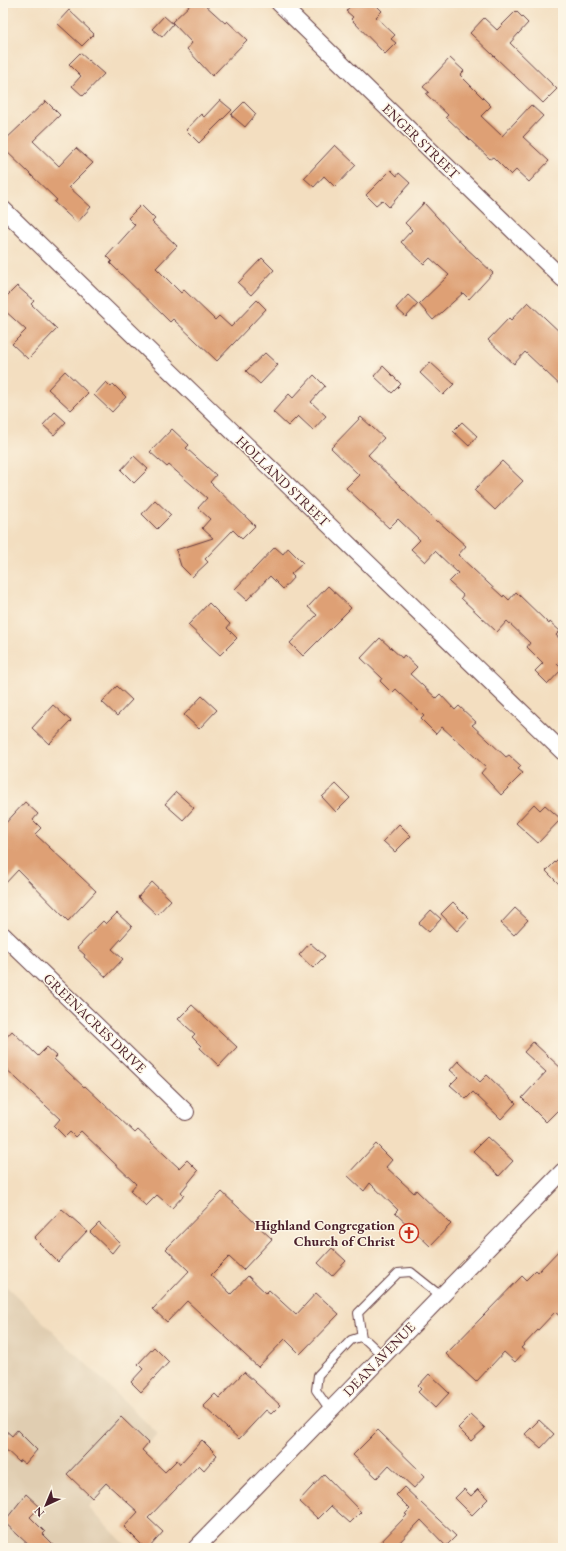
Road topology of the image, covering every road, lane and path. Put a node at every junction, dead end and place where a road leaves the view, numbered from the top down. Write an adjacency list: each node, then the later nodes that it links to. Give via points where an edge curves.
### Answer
1 (279, 3): 3 (street, ENGER STREET)
2 (3, 209): 4 (street, HOLLAND STREET)
3 (563, 279)
4 (563, 752)
5 (3, 935): 6 (street, GREENACRES DRIVE)
6 (186, 1112)
7 (563, 1171): 8 (street, DEAN AVENUE)
8 (441, 1296): 9 (lane, via 411,1272 398,1273 358,1313); 10 (street, DEAN AVENUE)
9 (362, 1338): 10 (lane); 11 (lane, via 351,1340 318,1375 316,1390)
10 (382, 1356): 11 (street, DEAN AVENUE)
11 (330, 1410): 12 (street, DEAN AVENUE)
12 (196, 1548)

